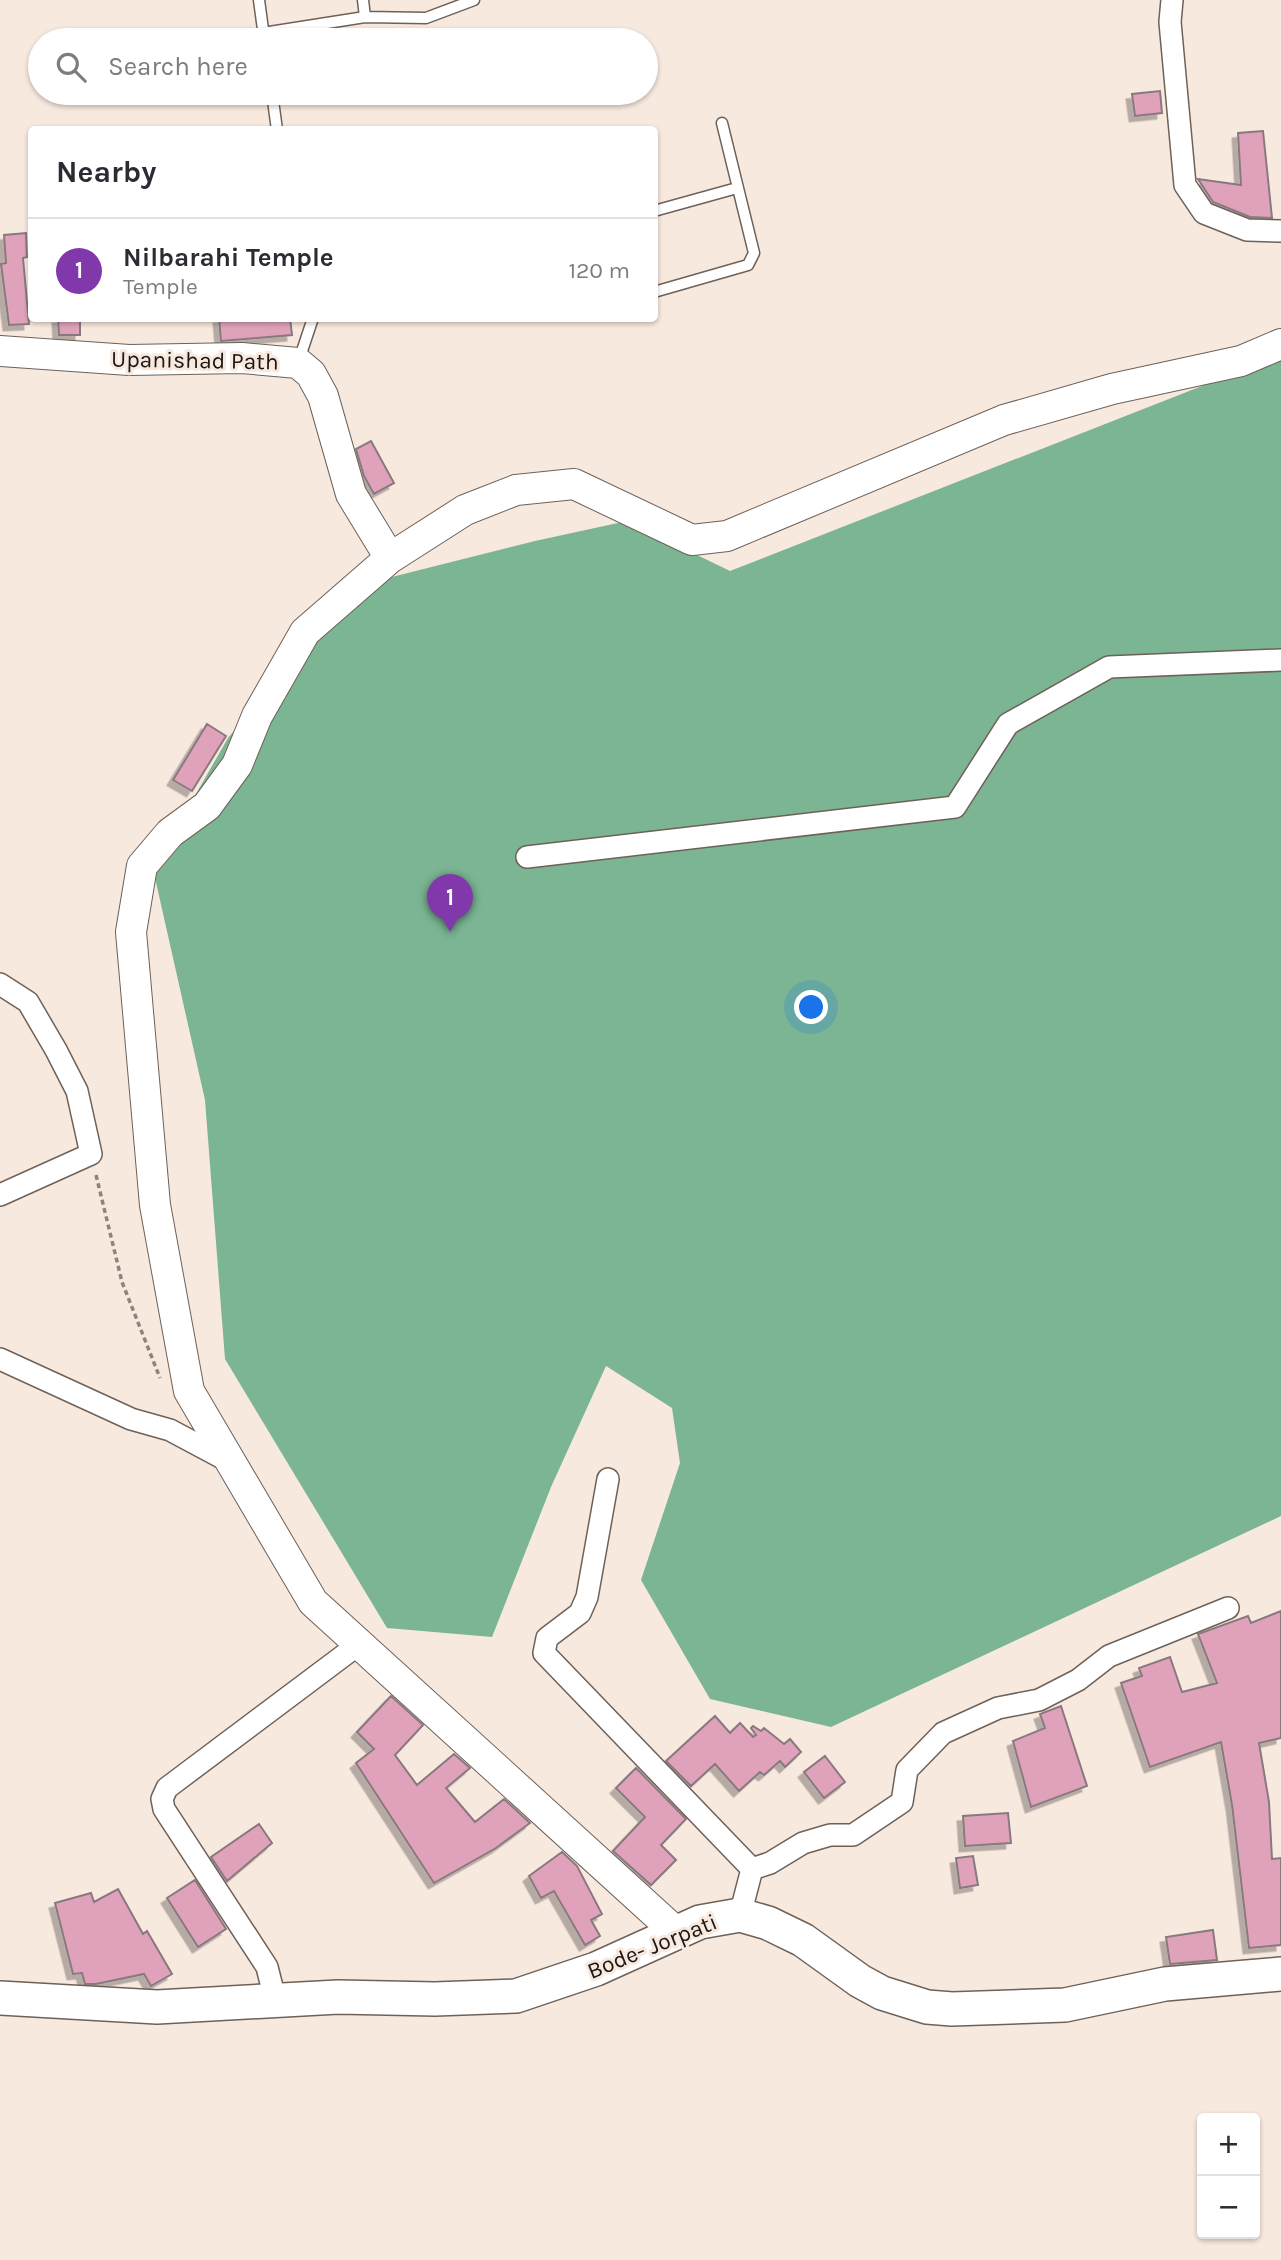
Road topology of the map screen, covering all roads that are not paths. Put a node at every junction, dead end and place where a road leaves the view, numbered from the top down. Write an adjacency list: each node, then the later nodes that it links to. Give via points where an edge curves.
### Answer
1 (259, 0): 6 (lane)
2 (363, 0): 5 (lane)
3 (474, 0): 5 (lane, via 426,18)
4 (1172, 0): 13 (street, via 1170,22 1185,186 1204,213 1247,230)
5 (365, 17): 7 (lane)
6 (263, 28)
7 (309, 28)
8 (274, 105): 10 (lane)
9 (722, 123): 11 (lane)
10 (276, 126)
11 (737, 188): 12 (lane); 14 (lane, via 754,253 748,265)
12 (658, 210)
13 (1281, 231)
14 (658, 291)
15 (312, 322): 18 (lane)
16 (1281, 344): 19 (main road, via 1241,361 1004,419 727,536 692,540 574,484 516,490 465,510)
17 (0, 351): 18 (main road, Upanishad Path, via 129,360)
18 (299, 363): 19 (main road, Upanishad Path, via 323,396 351,495)
19 (390, 558): 25 (main road, via 305,632 257,716 237,765 206,806 170,833 142,866 131,932 155,1205 190,1391)
20 (1281, 660): 21 (street, via 1109,667 1008,724 955,807)
21 (527, 857)
22 (0, 984): 23 (street, via 28,1002 57,1050 77,1091 91,1154)
23 (0, 1195)
24 (0, 1359): 25 (street, via 131,1419 170,1430)
25 (232, 1463): 28 (main road, via 313,1602)
26 (608, 1479): 29 (street, via 587,1597 580,1612 547,1638 544,1653)
27 (1228, 1608): 29 (street, via 1109,1657 1039,1700 998,1708 943,1733 907,1770 902,1802 853,1835 830,1835 803,1843)
28 (359, 1644): 31 (main road); 34 (street, via 167,1788 162,1800 267,1968)
29 (752, 1869): 30 (street)
30 (740, 1915): 31 (main road, Bode- Jorpati, via 701,1922); 32 (main road, Bode- Jorpati, via 803,1940 881,1993 927,2007 1065,2005 1165,1984)
31 (677, 1933): 34 (main road, Bode- Jorpati, via 596,1969 516,1996 360,1997)
32 (1281, 1974)
33 (0, 1998): 34 (main road, Bode- Jorpati, via 157,2007)
34 (276, 2003)

